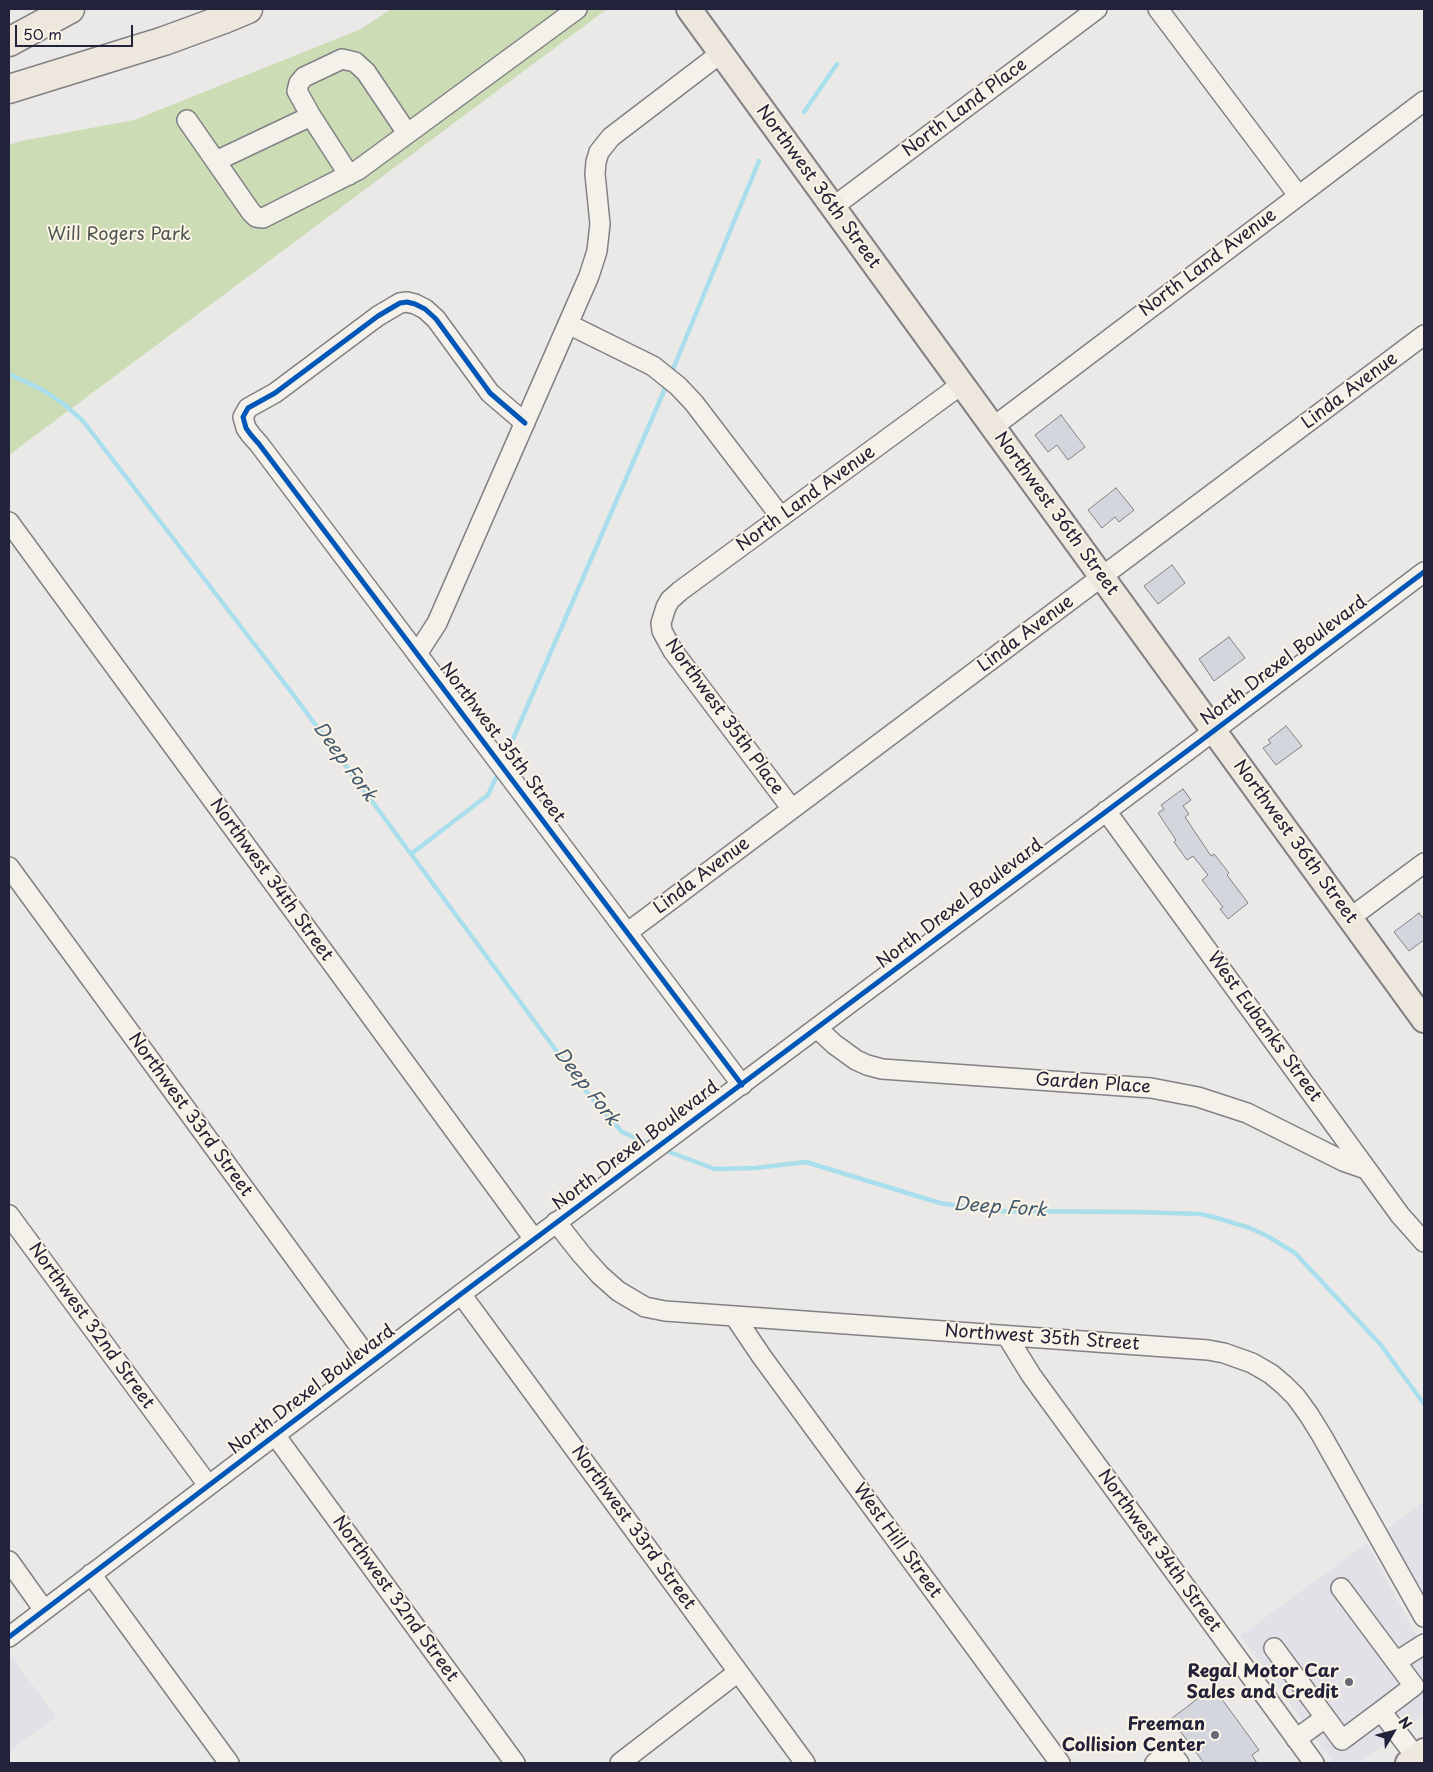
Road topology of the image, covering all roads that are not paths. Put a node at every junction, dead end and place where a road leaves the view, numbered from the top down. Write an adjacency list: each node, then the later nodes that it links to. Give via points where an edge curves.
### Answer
1 (70, 9): 7 (highway)
2 (248, 9): 9 (highway, via 164,41)
3 (576, 9): 13 (street)
4 (689, 9): 8 (main road, Northwest 36th Street)
5 (1097, 9): 17 (street, North Land Place)
6 (1158, 9): 16 (street)
7 (9, 42)
8 (721, 53): 17 (main road, Northwest 36th Street); 18 (street, via 611,137 599,152 595,174 600,224 597,251)
9 (9, 89)
10 (1424, 101): 16 (street, North Land Avenue)
11 (311, 116): 13 (street, via 297,91 299,83 304,77 342,59 355,62 366,72); 14 (street); 15 (street)
12 (187, 120): 14 (street)
13 (407, 133): 15 (street)
14 (216, 161): 15 (street, via 251,212 263,218)
15 (349, 175)
16 (1298, 194): 22 (street, North Land Avenue)
17 (833, 207): 20 (main road, Northwest 36th Street)
18 (568, 324): 21 (street); 23 (street, via 656,368 678,386)
19 (1424, 335): 26 (street, Linda Avenue)
20 (962, 384): 22 (main road, Northwest 36th Street); 23 (street, North Land Avenue)
21 (525, 423): 28 (street, via 437,623); 28 (street, Northwest 35th Street, via 490,393 436,319 425,309 407,302 378,316 275,393 248,408 243,417 250,435)
22 (993, 426): 26 (main road, Northwest 36th Street)
23 (781, 517): 27 (street, North Land Avenue, via 675,596 666,607)
24 (9, 522): 42 (street, Northwest 34th Street)
25 (1424, 572): 29 (street, North Drexel Boulevard)
26 (1102, 577): 29 (main road, Northwest 36th Street); 30 (street, Linda Avenue)
27 (661, 623): 30 (street, Northwest 35th Place, via 673,651)
28 (418, 654): 35 (street, Northwest 35th Street)
29 (1214, 731): 31 (street, North Drexel Boulevard); 34 (main road, Northwest 36th Street)
30 (792, 808): 35 (street, Linda Avenue)
31 (1106, 812): 37 (street, North Drexel Boulevard); 39 (street, West Eubanks Street)
32 (1424, 863): 34 (street)
33 (9, 867): 47 (street, Northwest 33rd Street)
34 (1350, 918): 36 (main road, Northwest 36th Street)
35 (628, 932): 38 (street, Northwest 35th Street)
36 (1424, 1020)
37 (817, 1028): 38 (street, North Drexel Boulevard); 39 (street, Garden Place, via 856,1060 882,1069 1144,1088 1198,1097 1247,1114 1343,1161)
38 (742, 1084): 41 (street, North Drexel Boulevard)
39 (1366, 1168): 43 (street, West Eubanks Street, via 1400,1216)
40 (9, 1215): 49 (street, Northwest 32nd Street)
41 (556, 1222): 42 (street, North Drexel Boulevard); 45 (street, Northwest 35th Street, via 600,1275 633,1301 664,1311)
42 (534, 1239): 44 (street, North Drexel Boulevard)
43 (1424, 1242)
44 (461, 1294): 47 (street, North Drexel Boulevard); 59 (street, Northwest 33rd Street)
45 (735, 1317): 46 (street, Northwest 35th Street); 68 (street, West Hill Street)
46 (1007, 1336): 54 (street, Northwest 35th Street, via 1216,1352 1238,1357 1271,1374 1296,1398 1322,1436); 62 (street, Northwest 34th Street, via 1031,1375)
47 (371, 1362): 48 (street, North Drexel Boulevard)
48 (275, 1435): 49 (street, North Drexel Boulevard); 65 (street, Northwest 32nd Street)
49 (208, 1485): 51 (street, North Drexel Boulevard)
50 (9, 1561): 53 (street)
51 (91, 1574): 53 (street, North Drexel Boulevard); 64 (street)
52 (1341, 1588): 58 (street)
53 (44, 1610): 55 (street, North Drexel Boulevard)
54 (1424, 1617)
55 (9, 1637)
56 (1424, 1644): 58 (street)
57 (1274, 1648): 61 (street)
58 (1396, 1662): 60 (street, via 1414,1686)
59 (738, 1672): 66 (street); 67 (street, Northwest 33rd Street)
60 (1381, 1711): 61 (street, via 1342,1740); 63 (street)
61 (1325, 1718): 62 (street)
62 (1296, 1738): 71 (street, Northwest 34th Street)
63 (1416, 1757)
64 (229, 1763)
65 (516, 1763)
66 (620, 1763)
67 (805, 1763)
68 (1060, 1763)
69 (1155, 1763): 70 (street, via 1170,1752)
70 (1179, 1763)
71 (1314, 1763)

